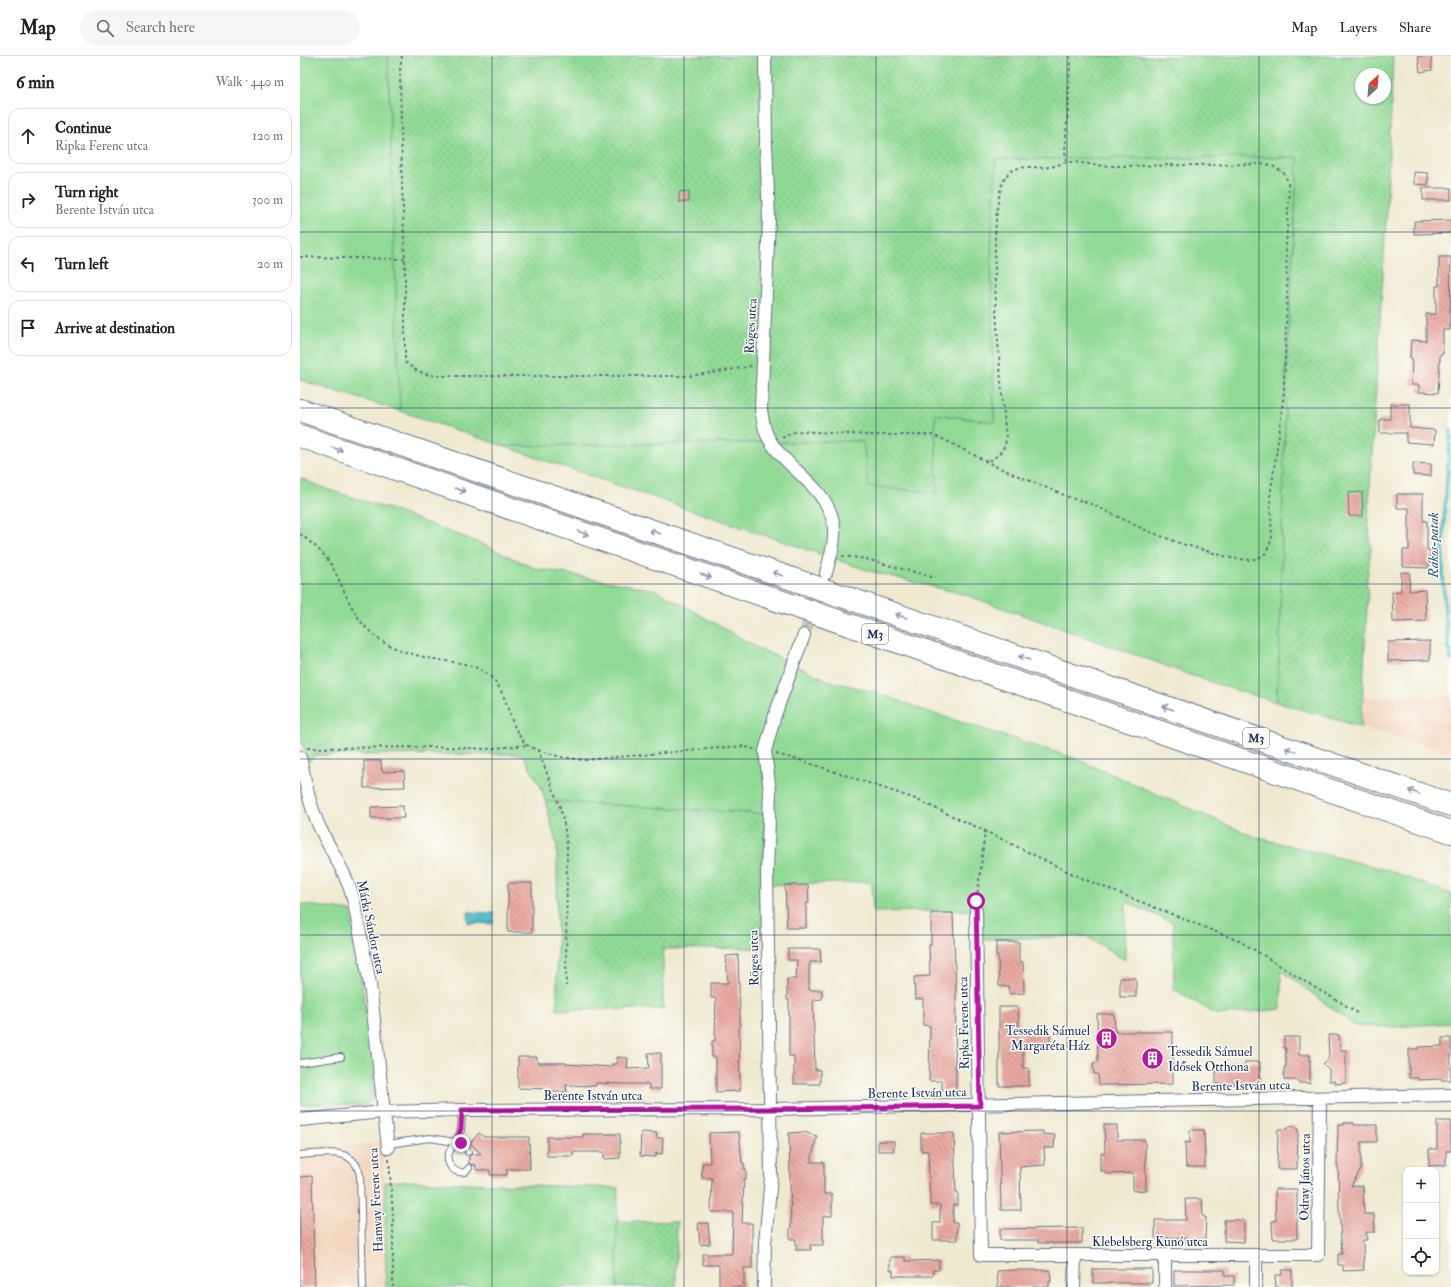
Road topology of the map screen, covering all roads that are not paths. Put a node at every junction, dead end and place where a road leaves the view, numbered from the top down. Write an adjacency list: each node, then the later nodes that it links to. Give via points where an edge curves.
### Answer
1 (765, 56): 4 (street, Röges utca, via 769,219 761,410 764,429 773,444 811,484 827,506 833,522 834,541)
2 (300, 410): 7 (highway, M3, one-way to 2)
3 (300, 436): 8 (highway, M3, one-way to 8)
4 (826, 573)
5 (804, 635): 15 (street, Röges utca, via 765,751 770,792 767,871)
6 (300, 757): 17 (street, Márki Sándor utca, via 318,825 351,889 370,984)
7 (1451, 805)
8 (1451, 832)
9 (976, 910): 14 (street, Ripka Ferenc utca)
10 (341, 1057): 11 (lane)
11 (300, 1063)
12 (1451, 1095): 13 (street, Berente István utca)
13 (1320, 1098): 14 (street, Berente István utca); 28 (street, Odray János utca)
14 (980, 1106): 15 (street, Berente István utca); 24 (street, Ripka Ferenc utca)
15 (770, 1109): 16 (street, Berente István utca); 30 (street, Röges utca, via 771,1177)
16 (462, 1110): 17 (street, Berente István utca); 19 (lane, via 461,1129)
17 (383, 1112): 18 (street, Berente István utca); 20 (street, Hamvay Ferenc utca)
18 (300, 1120)
19 (456, 1142): 20 (lane, via 430,1138); 21 (lane, via 466,1146); 23 (lane, via 449,1155 449,1165 459,1173)
20 (388, 1146)
21 (468, 1152)
22 (300, 1155): 29 (lane, via 344,1154 352,1159 357,1167 360,1176)
23 (469, 1168)
24 (981, 1256): 25 (street, Klebelsberg Kunó utca)
25 (1074, 1256): 26 (street, Klebelsberg Kunó utca); 31 (street)
26 (1165, 1256): 27 (street, Klebelsberg Kunó utca); 32 (street)
27 (1256, 1256): 28 (street, Klebelsberg Kunó utca); 33 (street)
28 (1318, 1256)
29 (363, 1287)
30 (764, 1287)
31 (1074, 1287)
32 (1165, 1287)
33 (1256, 1287)

